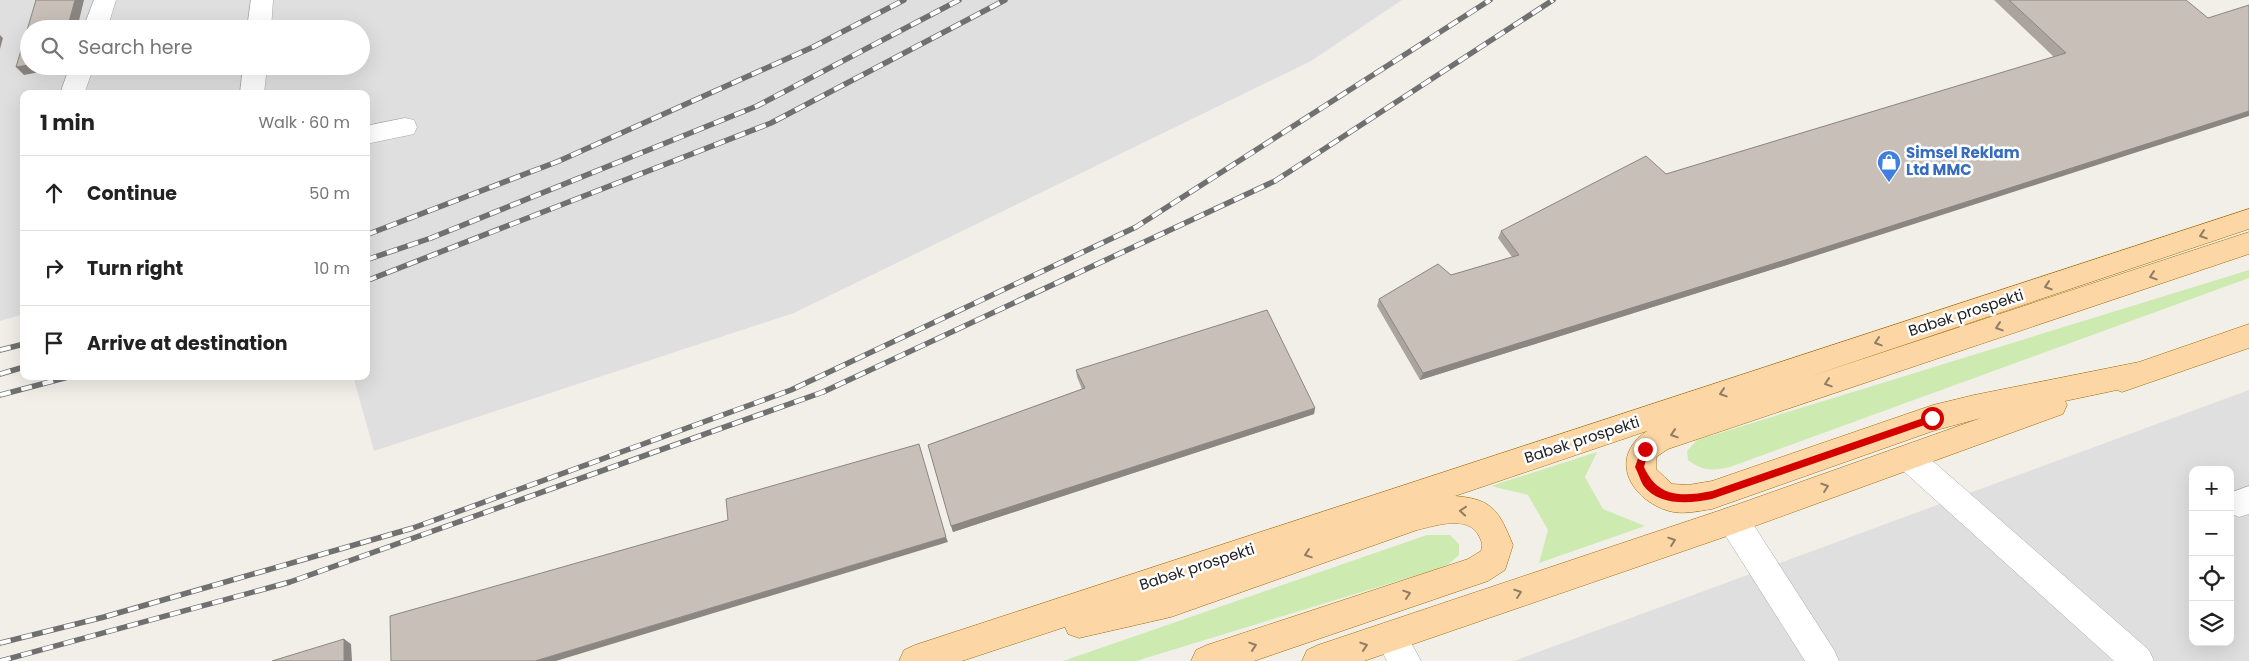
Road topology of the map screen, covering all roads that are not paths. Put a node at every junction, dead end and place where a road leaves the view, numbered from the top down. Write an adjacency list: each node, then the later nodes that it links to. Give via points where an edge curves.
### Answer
1 (105, 0): 3 (street)
2 (262, 0): 4 (street)
3 (98, 20)
4 (260, 20)
5 (79, 75): 7 (street)
6 (254, 75): 8 (street)
7 (73, 90)
8 (252, 90)
9 (405, 127): 10 (street)
10 (370, 134)
11 (2249, 219): 18 (main road, Babək prospekti, one-way to 18)
12 (2249, 243): 14 (main road, one-way to 14, via 1659,439 1645,449 1640,467 1647,483 1665,496 1691,499 1712,495 1932,418)
13 (2249, 336): 14 (main road)
14 (2138, 374): 15 (main road)
15 (1909, 458): 16 (main road, one-way to 15); 22 (street)
16 (1733, 520): 17 (main road, one-way to 16); 21 (street)
17 (1398, 649): 20 (main road, one-way to 17)
18 (918, 660): 19 (main road, one-way to 18, via 1477,571 1494,560 1498,545 1489,524 1472,511 1447,509 1417,516 1171,602)
19 (1207, 661)
20 (1318, 661)
21 (1823, 661)
22 (2138, 661)

